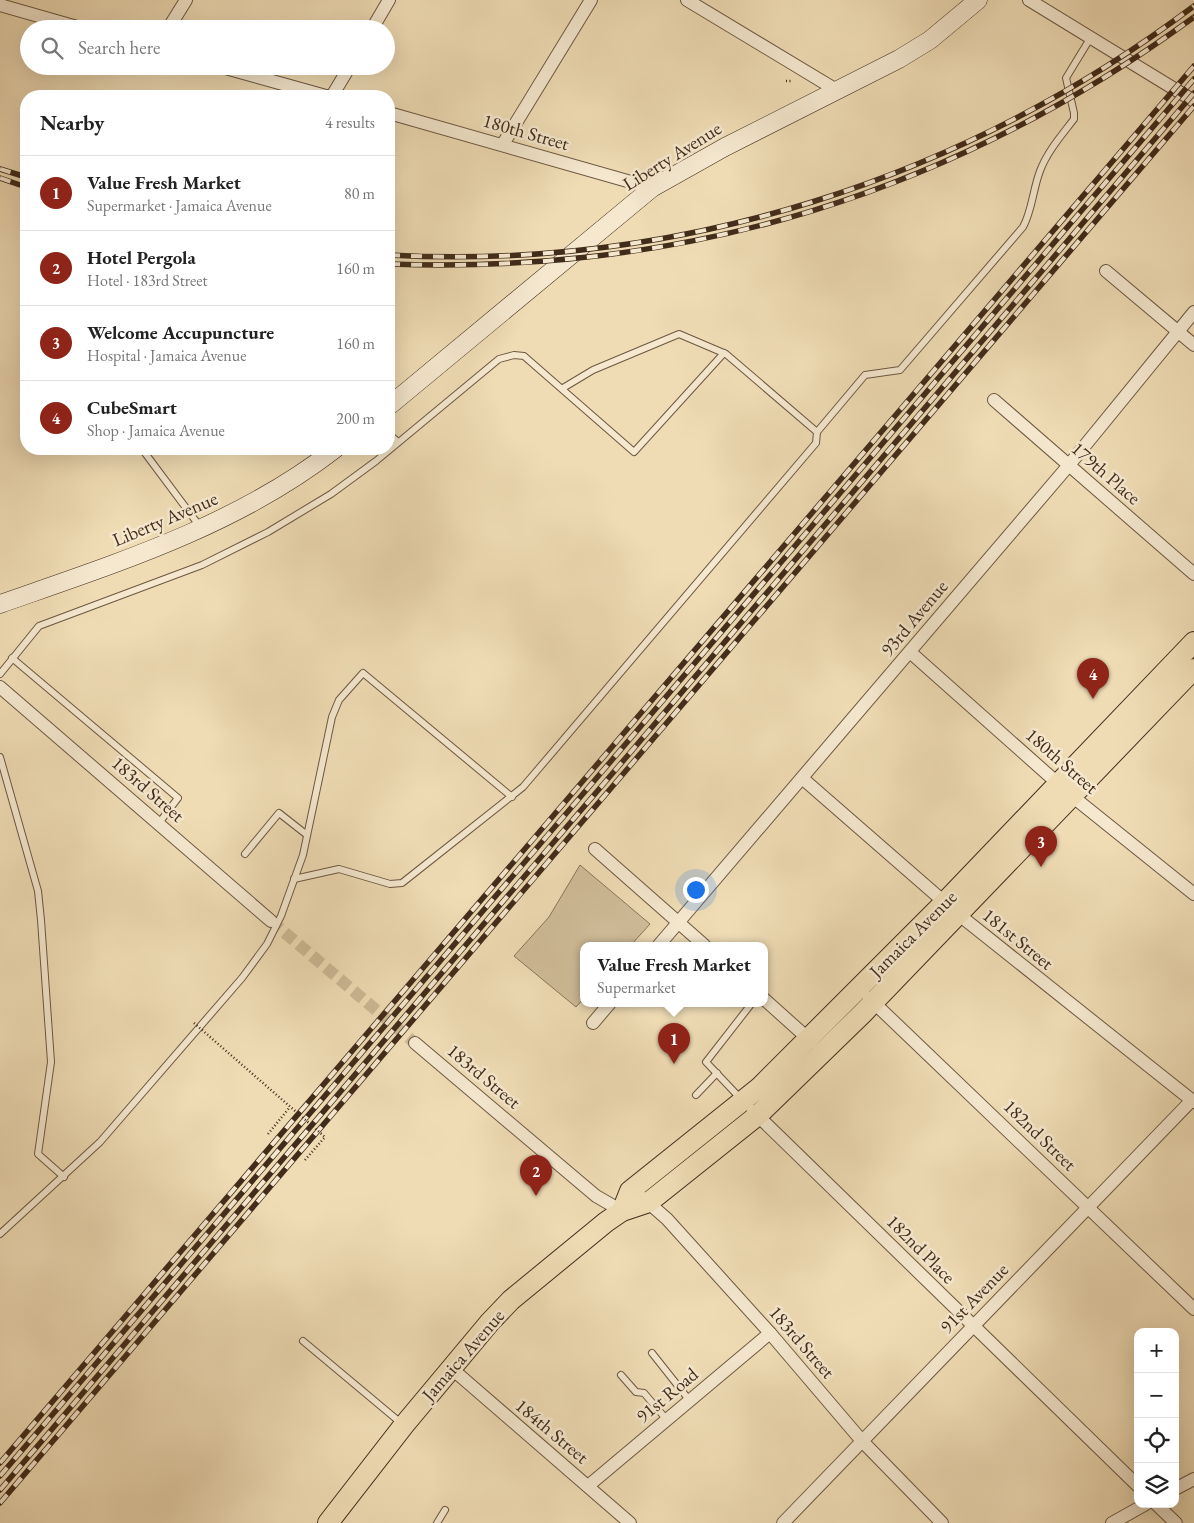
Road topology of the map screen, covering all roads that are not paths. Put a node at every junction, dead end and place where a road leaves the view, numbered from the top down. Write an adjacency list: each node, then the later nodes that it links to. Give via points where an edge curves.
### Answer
1 (186, 0): 9 (street)
2 (389, 0): 10 (street)
3 (591, 0): 19 (street)
4 (687, 0): 16 (street)
5 (978, 0): 16 (main road, Liberty Avenue, via 930,40)
6 (1030, 0): 11 (street)
7 (0, 5): 8 (street)
8 (52, 20)
9 (174, 20)
10 (377, 20)
11 (1091, 37): 17 (street); 29 (lane, via 1066,78 1074,120 1044,162 1023,227 900,370 866,375)
12 (250, 75): 14 (street)
13 (345, 75): 15 (street)
14 (304, 90)
15 (336, 90)
16 (838, 91): 20 (main road, Liberty Avenue, via 725,147)
17 (1194, 101)
18 (395, 115): 19 (street, 180th Street)
19 (503, 144): 20 (street, 180th Street)
20 (652, 188): 28 (main road, Liberty Avenue)
21 (1106, 270): 23 (street)
22 (1194, 312): 23 (street, 93rd Avenue)
23 (1178, 331): 24 (street); 36 (street, 93rd Avenue)
24 (1194, 345)
25 (724, 353): 26 (lane, via 680,334 593,370); 26 (lane, via 634,452); 29 (lane)
26 (563, 388): 31 (lane, via 524,356 506,356 486,368)
27 (994, 400): 36 (street, 179th Place)
28 (395, 401)
29 (817, 432): 49 (lane, via 816,443)
30 (395, 439): 31 (lane)
31 (398, 442): 32 (lane)
32 (395, 444)
33 (146, 455): 37 (lane)
34 (326, 455): 37 (main road, Liberty Avenue, via 264,496)
35 (382, 455): 42 (lane, via 347,484 268,532 181,574 39,626)
36 (1069, 465): 38 (street, 179th Place); 41 (street, 93rd Avenue)
37 (202, 529): 39 (main road, Liberty Avenue)
38 (1194, 574)
39 (0, 604)
40 (1194, 642): 43 (main road, Jamaica Avenue)
41 (910, 652): 47 (street, 93rd Avenue); 48 (street, 180th Street)
42 (12, 658): 44 (lane); 50 (lane, via 178,798)
43 (1188, 670): 48 (main road, Jamaica Avenue)
44 (0, 674)
45 (0, 687): 50 (street, 183rd Street)
46 (0, 757): 74 (lane, via 41,913 50,1062 38,1154)
47 (802, 778): 56 (street, 181st Street); 58 (street, 93rd Avenue)
48 (1065, 789): 55 (street, 180th Street); 56 (main road, Jamaica Avenue)
49 (512, 797): 51 (lane, via 363,673 340,700 332,717); 54 (lane, via 402,883 390,884 339,868)
50 (159, 823): 57 (street, 183rd Street)
51 (307, 835): 53 (lane, via 279,813); 54 (lane)
52 (595, 849): 58 (street)
53 (245, 854)
54 (294, 879): 74 (lane, via 274,931 259,957 100,1142)
55 (1194, 894)
56 (951, 908): 61 (main road, Jamaica Avenue); 62 (main road, Jamaica Avenue); 72 (street, 181st Street)
57 (271, 921)
58 (679, 922): 59 (street, 93rd Avenue); 60 (street)
59 (662, 942)
60 (701, 942)
61 (858, 988): 62 (street, 182nd Street); 67 (main road, Jamaica Avenue)
62 (873, 1002): 69 (main road, Jamaica Avenue); 77 (street, 182nd Street)
63 (768, 1003): 67 (street)
64 (607, 1007): 66 (street)
65 (749, 1007): 70 (lane, via 706,1062)
66 (593, 1023)
67 (808, 1039): 69 (street); 73 (main road, Jamaica Avenue)
68 (415, 1043): 78 (street, 183rd Street, via 596,1196)
69 (823, 1052): 73 (main road, Jamaica Avenue)
70 (717, 1073): 71 (lane); 73 (lane)
71 (696, 1095)
72 (1193, 1101): 77 (street, 91st Avenue)
73 (751, 1108): 75 (main road, Jamaica Avenue); 76 (main road, Jamaica Avenue); 81 (street, 182nd Place)
74 (64, 1177): 79 (lane)
75 (630, 1191): 76 (street, 183rd Street); 78 (main road, Jamaica Avenue)
76 (649, 1202): 78 (main road, Jamaica Avenue); 82 (street, 183rd Street)
77 (1088, 1207): 80 (street, 182nd Street); 81 (street, 91st Avenue)
78 (622, 1211): 85 (main road, Jamaica Avenue, via 512,1300)
79 (0, 1234)
80 (1194, 1310)
81 (972, 1326): 90 (street, 91st Avenue); 92 (street, 182nd Place)
82 (770, 1333): 87 (street, 91st Road); 90 (street, 183rd Street)
83 (302, 1341): 89 (lane)
84 (652, 1353): 87 (lane)
85 (456, 1374): 89 (main road, Jamaica Avenue); 93 (street, 184th Street)
86 (621, 1375): 88 (lane, via 636,1392 644,1393)
87 (690, 1400): 88 (street, 91st Road)
88 (667, 1420): 93 (street, 91st Road)
89 (404, 1425): 98 (main road, Jamaica Avenue)
90 (862, 1441): 101 (street, 91st Avenue); 102 (street, 183rd Street)
91 (1194, 1479): 94 (street)
92 (1134, 1482)
93 (588, 1486): 100 (street, 184th Street)
94 (1179, 1487)
95 (1139, 1508): 103 (street)
96 (1160, 1508): 104 (street)
97 (445, 1510): 99 (lane)
98 (328, 1523)
99 (437, 1523)
100 (630, 1523)
101 (783, 1523)
102 (942, 1523)
103 (1112, 1523)
104 (1176, 1523)

